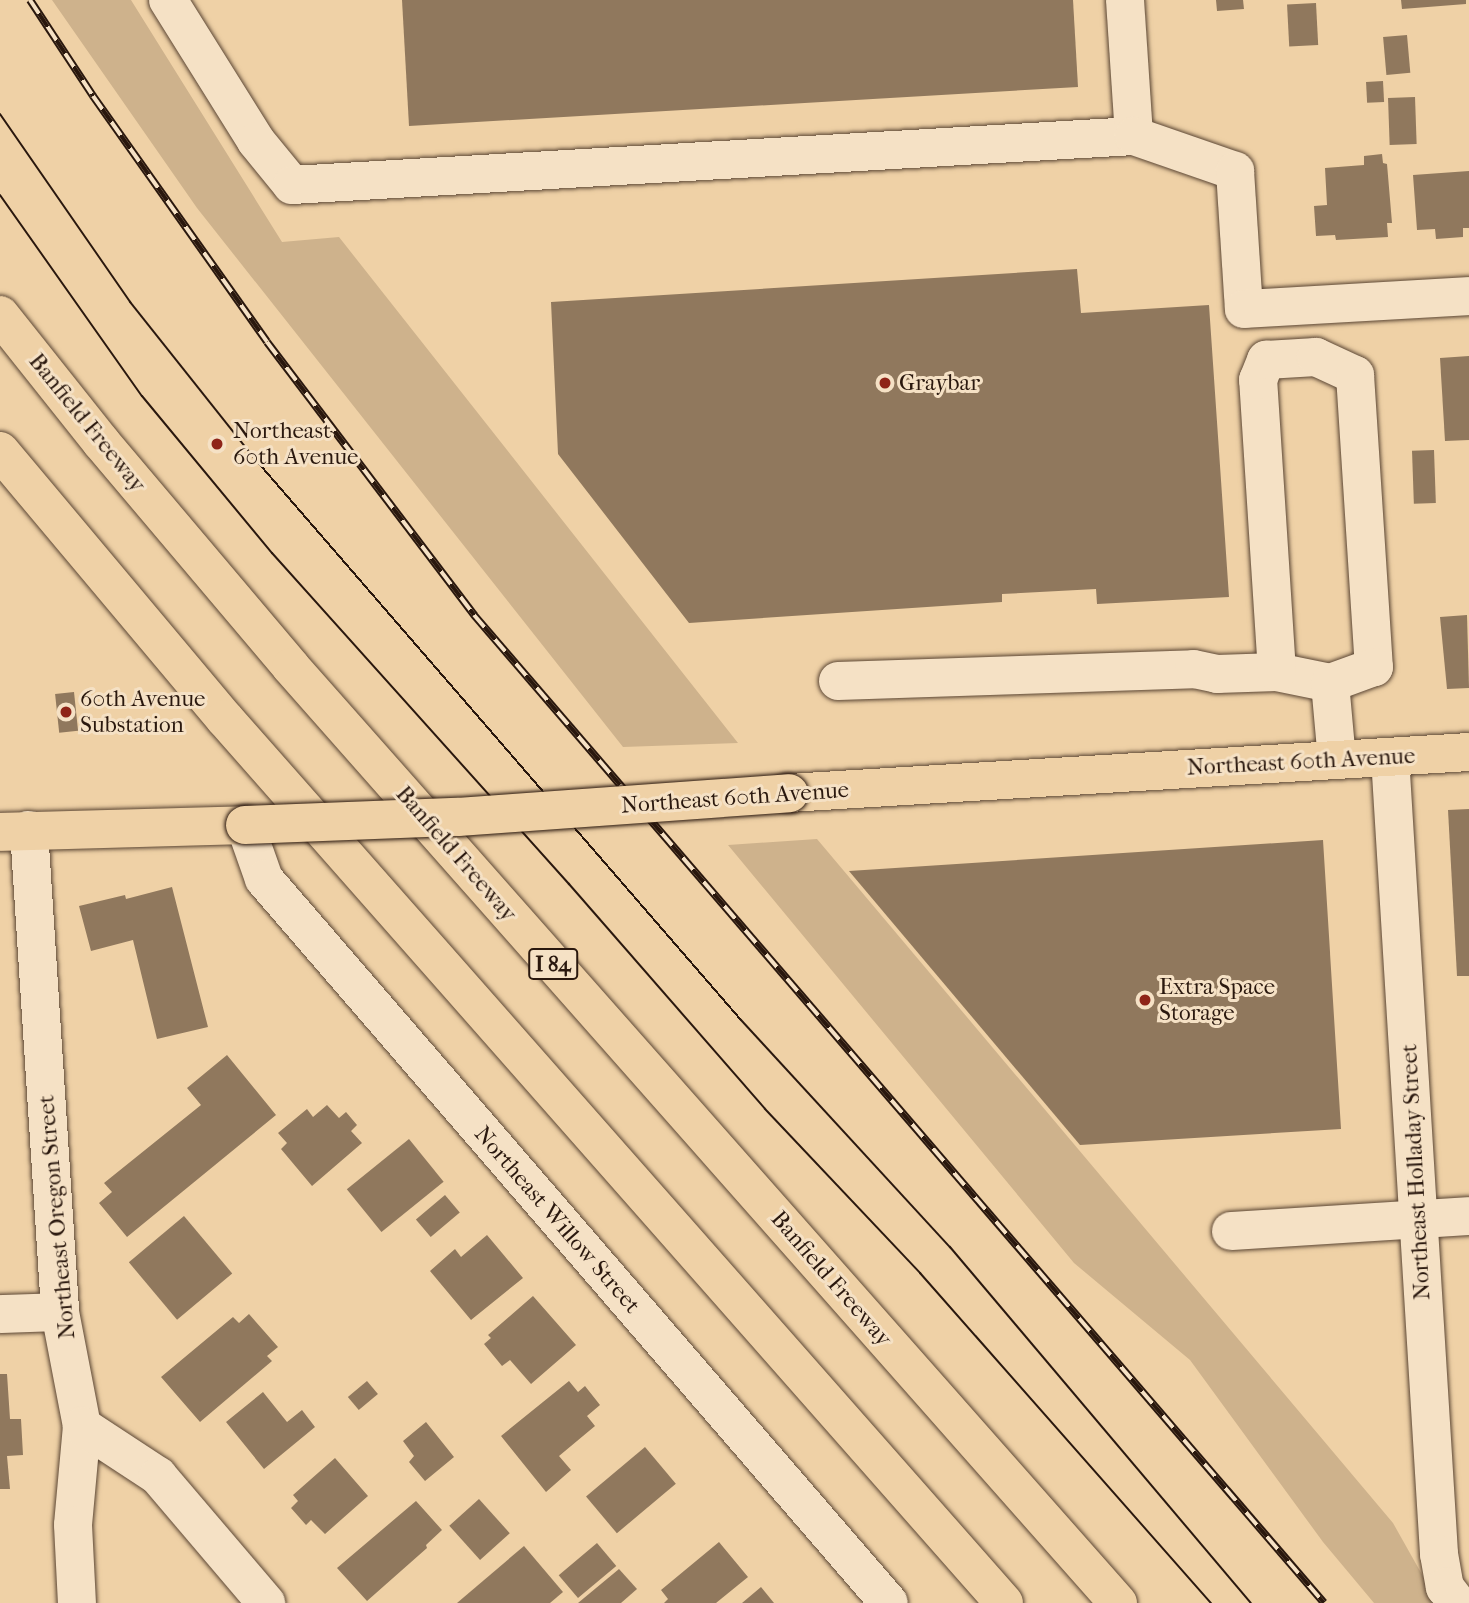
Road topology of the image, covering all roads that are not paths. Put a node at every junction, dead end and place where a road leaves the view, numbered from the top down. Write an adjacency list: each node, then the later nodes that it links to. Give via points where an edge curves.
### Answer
1 (168, 0): 3 (street, via 256,141 292,185)
2 (1125, 0): 3 (street)
3 (1134, 136): 4 (street, via 1236,171 1244,309)
4 (1469, 296)
5 (0, 315): 26 (main road, Banfield Freeway / I 84, via 291,667)
6 (0, 451): 25 (main road, via 234,730)
7 (1277, 672): 8 (street, via 1217,674 1194,669); 9 (street); 9 (street, via 1258,380 1266,360 1316,357 1354,376 1374,667)
8 (838, 681)
9 (1330, 683): 12 (street)
10 (1469, 752): 11 (main road, Northeast 60th Avenue)
11 (1390, 757): 12 (main road, Northeast 60th Avenue); 16 (street, Northeast Holladay Street)
12 (1336, 760): 13 (main road, Northeast 60th Avenue, bridge, via 458,817)
13 (244, 825): 14 (main road, Northeast 60th Avenue); 24 (street, Northeast Willow Street, via 264,879)
14 (15, 831): 18 (street, Northeast Oregon Street)
15 (1469, 1216): 16 (street)
16 (1418, 1220): 17 (street); 21 (street, Northeast Holladay Street, via 1439,1554)
17 (1231, 1231)
18 (60, 1312): 19 (street); 20 (street, Northeast Oregon Street)
19 (0, 1314)
20 (82, 1426): 22 (street, Northeast Oregon Street, via 73,1525); 23 (street, via 158,1476)
21 (1451, 1595)
22 (77, 1603)
23 (266, 1603)
24 (889, 1603)
25 (1004, 1603)
26 (1118, 1603)

